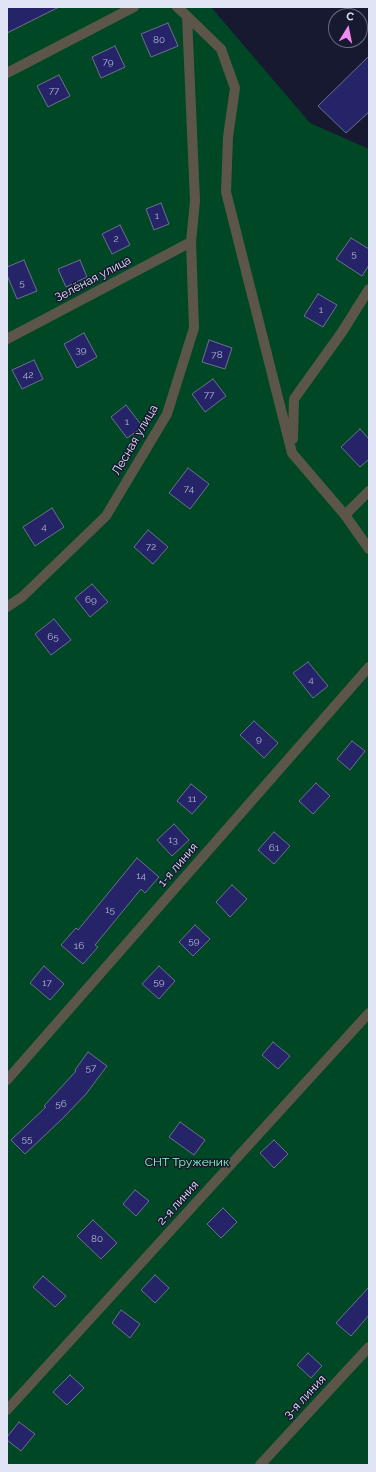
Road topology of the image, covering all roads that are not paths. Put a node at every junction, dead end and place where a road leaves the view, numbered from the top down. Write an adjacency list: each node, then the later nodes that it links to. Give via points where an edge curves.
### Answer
1 (134, 7): 4 (street)
2 (177, 7): 3 (street)
3 (187, 16): 5 (street, Лесная улица, via 195,201); 8 (street, via 221,49 235,88 228,137 226,192)
4 (7, 73)
5 (191, 242): 7 (street, Зелёная улица); 12 (street, Лесная улица, via 194,328 167,414 106,516 22,596)
6 (369, 289): 8 (street, via 294,399)
7 (7, 339)
8 (292, 453): 10 (street)
9 (369, 491): 10 (street)
10 (345, 515): 11 (street)
11 (369, 549)
12 (7, 607)
13 (369, 667): 15 (street, 1-я линия)
14 (369, 1013): 17 (street, 2-я линия)
15 (7, 1080)
16 (369, 1346): 18 (street, 3-я линия)
17 (7, 1410)
18 (260, 1465)

